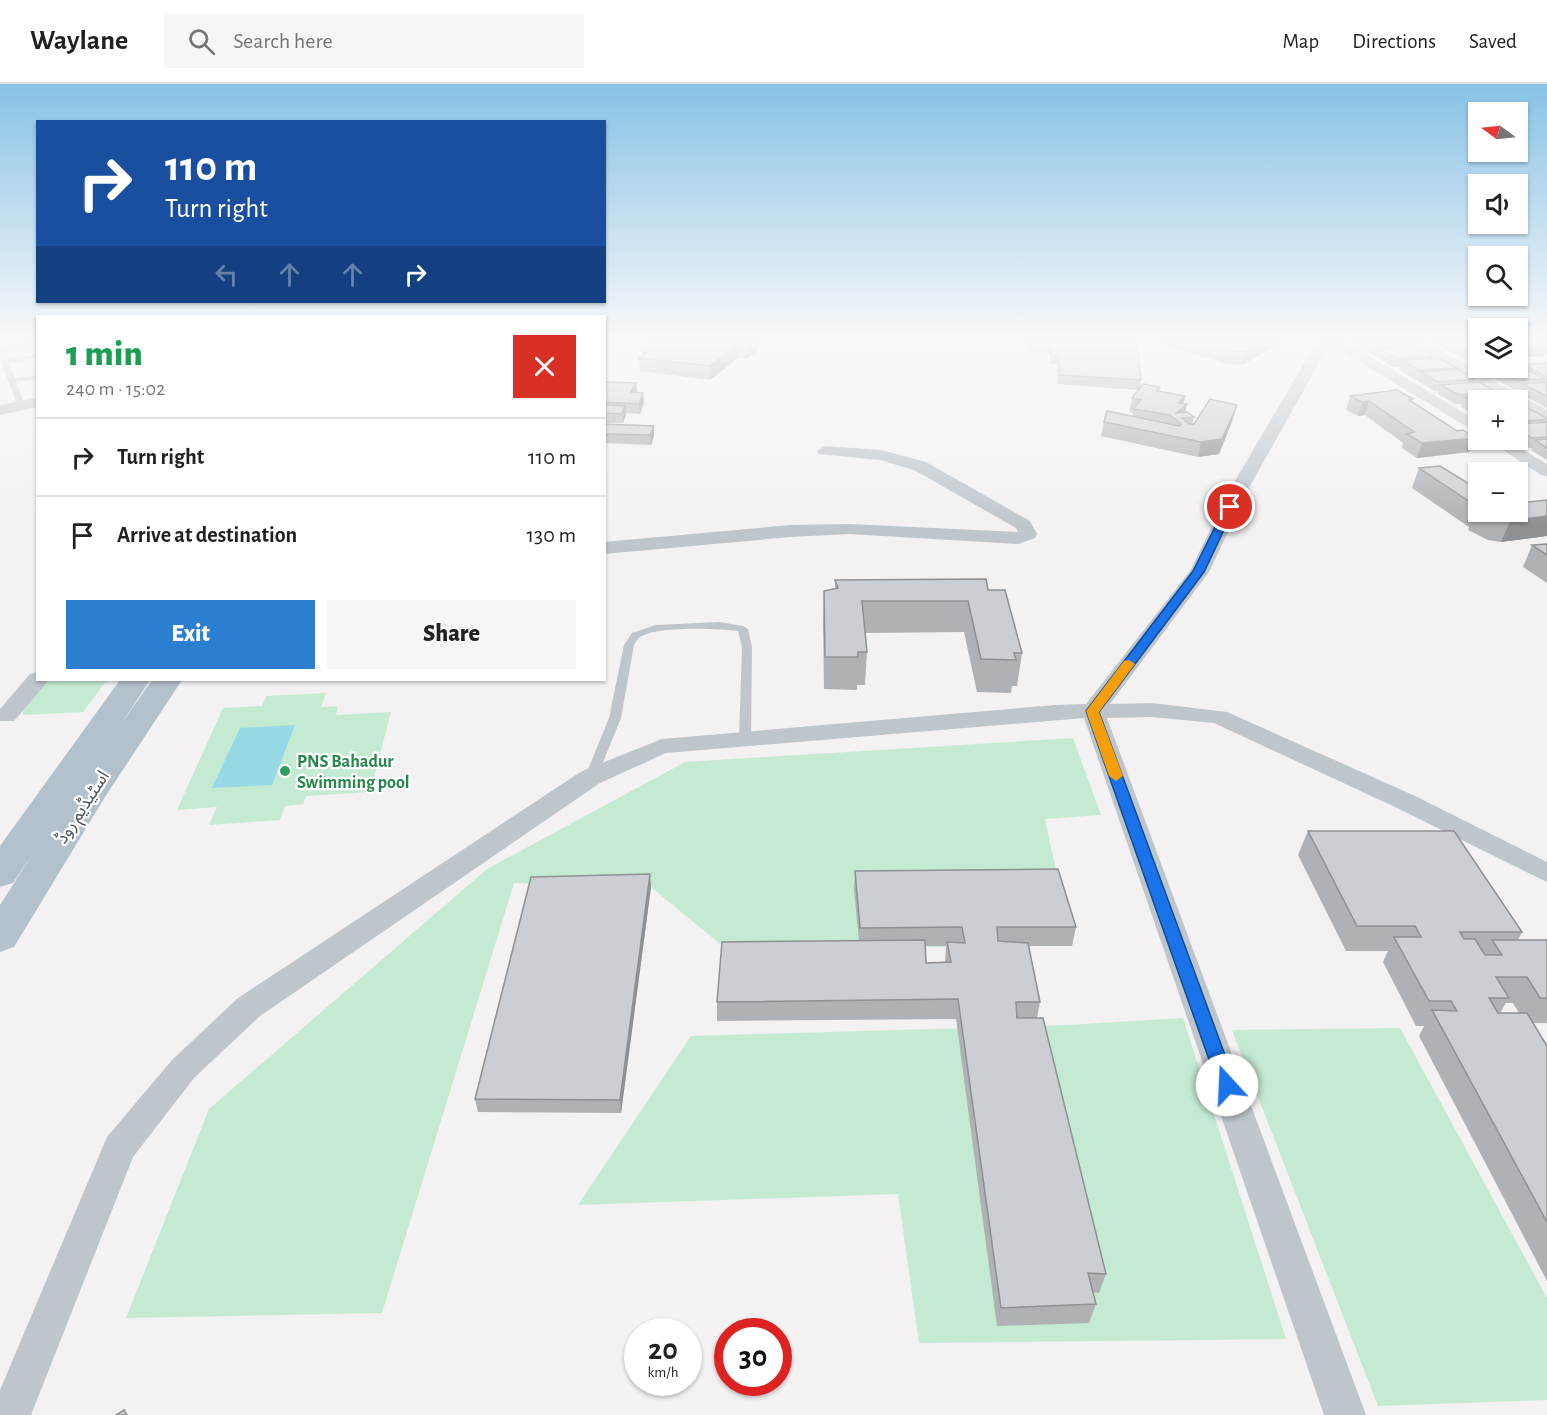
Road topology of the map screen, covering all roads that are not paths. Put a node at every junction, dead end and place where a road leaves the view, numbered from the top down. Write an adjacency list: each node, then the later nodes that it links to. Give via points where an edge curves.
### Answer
1 (32, 403): 5 (street)
2 (1288, 403): 16 (street, via 1241,486 1199,572)
3 (1437, 403): 8 (street)
4 (1524, 403): 7 (street)
5 (21, 405): 6 (street)
6 (0, 410)
7 (1547, 416)
8 (1468, 422)
9 (1512, 450): 11 (street)
10 (825, 451): 12 (street, via 881,455 920,466 1024,525 1028,534 1018,538 849,528)
11 (1547, 471)
12 (606, 548)
13 (36, 681): 17 (street)
14 (134, 681): 21 (main road, اسٹیڈیم روڈ)
15 (166, 681): 22 (main road, اسٹیڈیم روڈ, via 89,794)
16 (1093, 711): 18 (street); 20 (street, via 1152,710 1219,717 1404,801); 24 (street)
17 (3, 719)
18 (745, 738): 19 (street, via 662,746); 19 (lane, via 747,647 742,629 719,625 656,628 636,635 629,645 615,718)
19 (591, 777): 23 (street, via 249,1007 183,1069 119,1148)
20 (1547, 873)
21 (0, 874)
22 (0, 937)
23 (10, 1415)
24 (1346, 1415)

